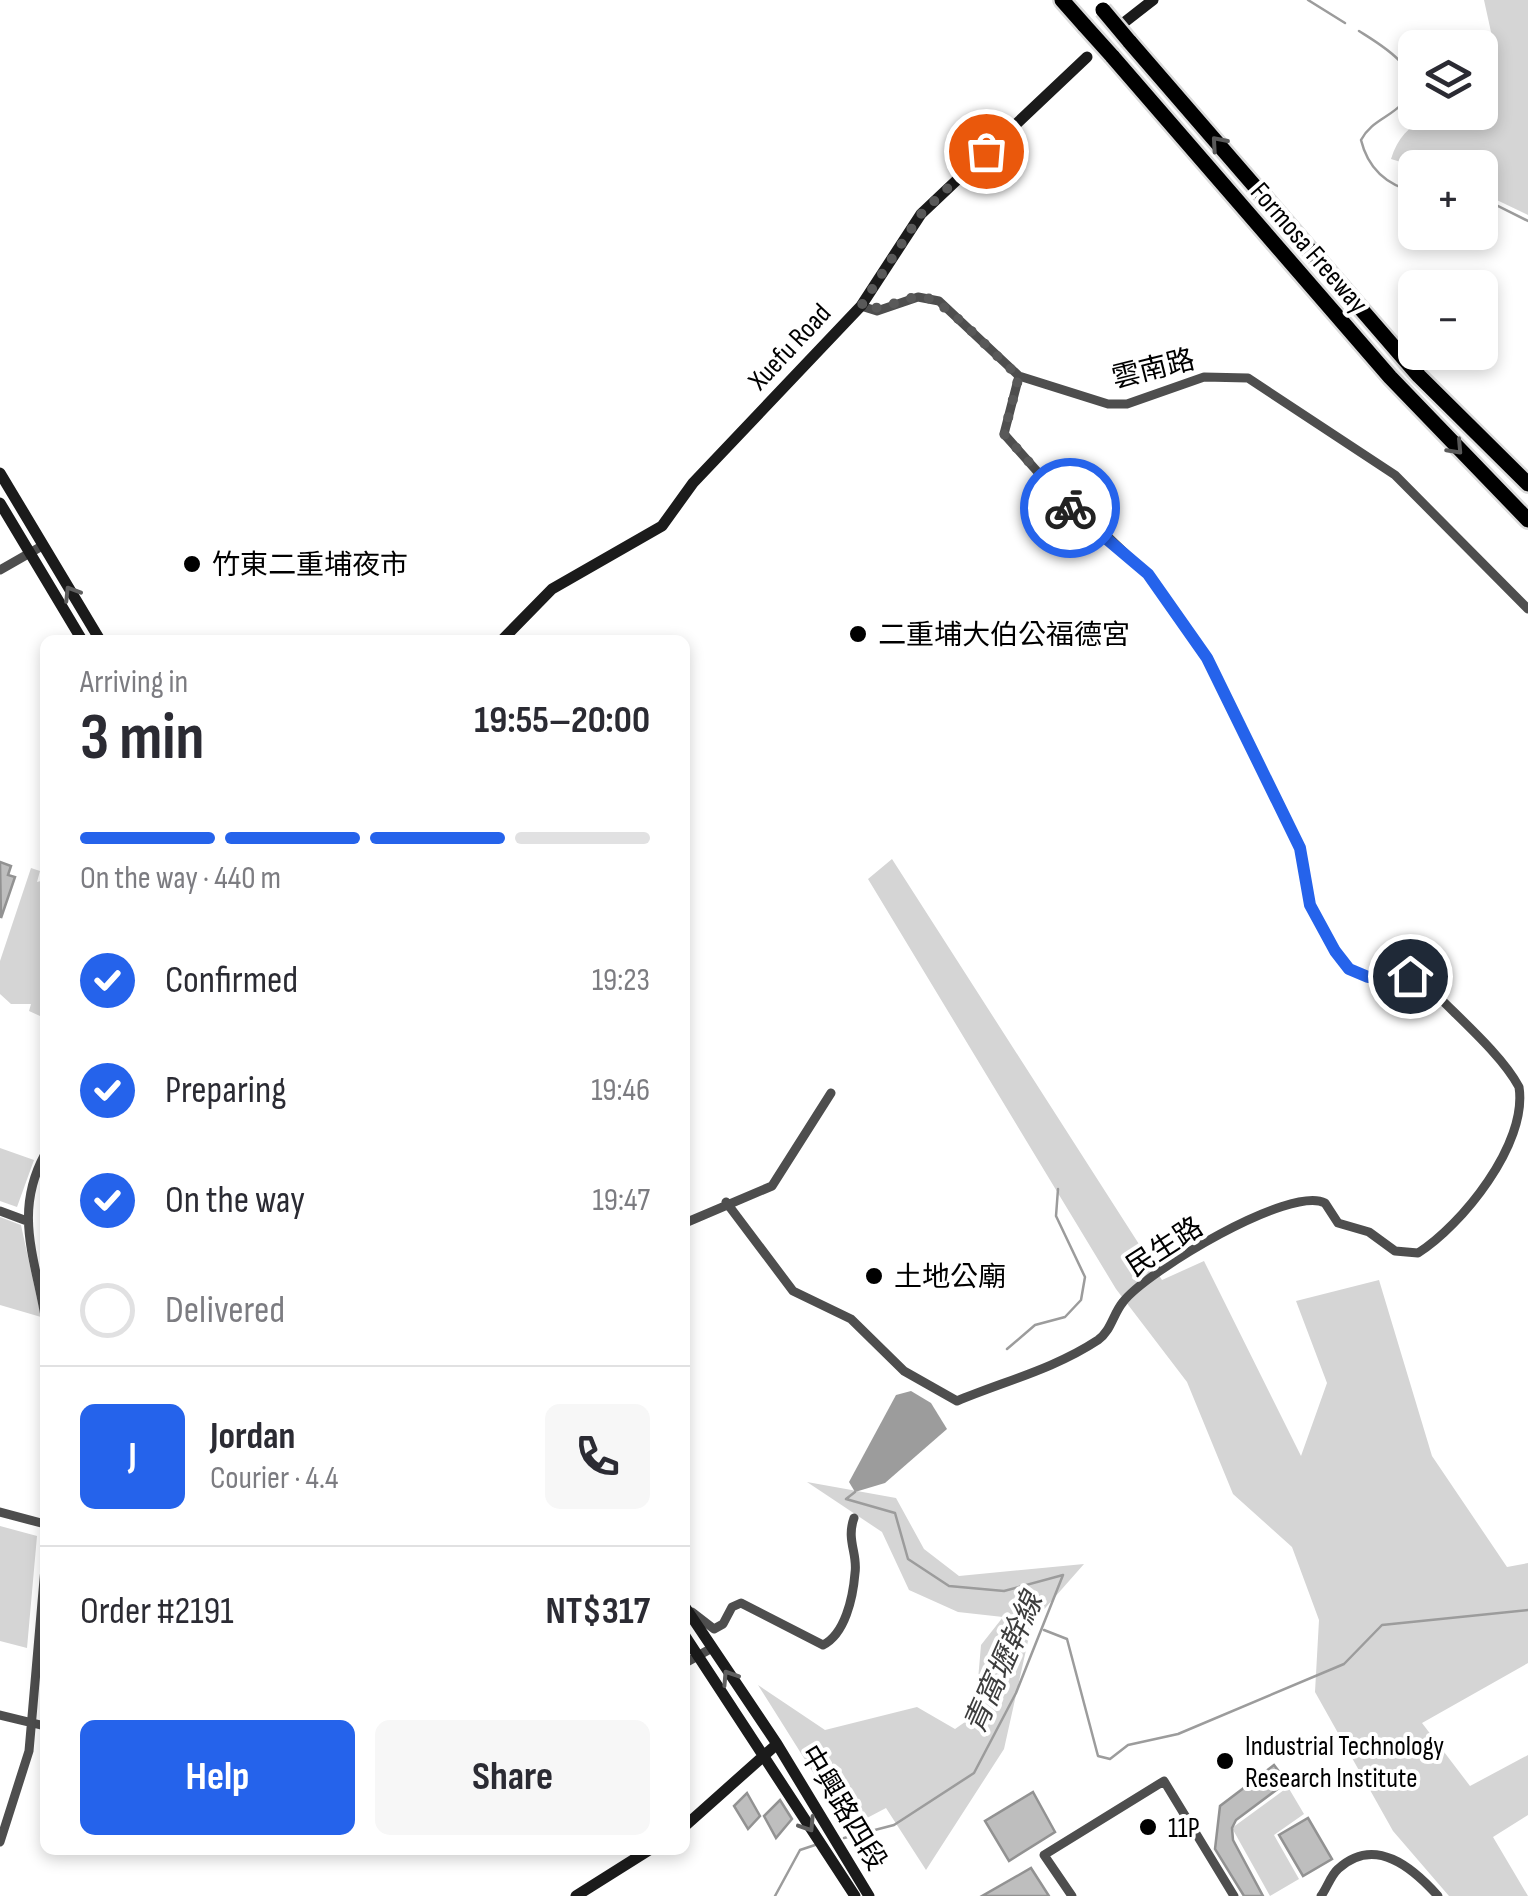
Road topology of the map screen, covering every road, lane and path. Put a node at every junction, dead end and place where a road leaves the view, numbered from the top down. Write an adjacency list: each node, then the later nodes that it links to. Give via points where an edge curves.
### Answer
1 (1062, 0): 11 (highway, Formosa Freeway, one-way to 11, bridge, via 1390,376)
2 (1153, 0): 4 (street)
3 (1098, 5): 9 (highway, Formosa Freeway, one-way to 3, bridge, via 1419,376)
4 (1126, 21)
5 (1087, 57): 6 (street, Xuefu Road, via 921,214)
6 (861, 306): 7 (street, 雲南路, via 877,311 918,297 939,301); 18 (street, Xuefu Road, via 693,483 662,526 552,590)
7 (1019, 376): 15 (street, 雲南路, via 1108,404 1127,404 1204,377 1248,378 1395,475); 21 (street, 民生路, via 1004,434 1082,522 1148,574 1207,658 1300,848 1310,905 1349,969 1426,984 1520,1088 1516,1154 1431,1245 1407,1255 1370,1232 1338,1223 1325,1203 1306,1199 1170,1264 1124,1301 1099,1339 1030,1377 957,1401 904,1371 851,1319 793,1291)
8 (0, 474): 12 (street)
9 (1528, 484)
10 (0, 504): 13 (street)
11 (1528, 520)
12 (42, 546): 13 (street); 17 (street, one-way to 12)
13 (30, 554): 14 (street); 16 (street)
14 (0, 570)
15 (1528, 608)
16 (79, 635)
17 (97, 635)
18 (507, 635)
19 (831, 1092): 21 (street, via 772,1186)
20 (40, 1166): 24 (street, via 27,1197)
21 (726, 1202): 23 (street)
22 (0, 1211): 24 (street)
23 (690, 1220)
24 (27, 1221): 25 (street)
25 (40, 1259)
26 (0, 1512): 28 (street)
27 (854, 1518): 29 (street, via 848,1534 857,1568 834,1639 822,1645 809,1641 741,1604 714,1629)
28 (40, 1523)
29 (690, 1613)
30 (690, 1616): 33 (street, 中興路四段)
31 (40, 1628): 37 (street)
32 (690, 1643): 34 (street, 中興路四段)
33 (712, 1648): 34 (street); 39 (street, 中興路四段, one-way to 33)
34 (699, 1656): 35 (street); 40 (street, 中興路四段)
35 (690, 1660)
36 (0, 1715): 37 (street)
37 (32, 1725): 38 (street); 42 (street)
38 (40, 1726)
39 (777, 1744): 40 (street); 46 (street, 中興路四段)
40 (762, 1754): 41 (street); 45 (street, 中興路四段, one-way to 45)
41 (690, 1821)
42 (0, 1842)
43 (641, 1855): 44 (street)
44 (582, 1894)
45 (855, 1896)
46 (869, 1896)
47 (1072, 1896): 48 (street, via 1044,1855 1164,1781)
48 (1234, 1896)
49 (1321, 1896): 50 (street, via 1337,1870 1368,1854 1407,1863)
50 (1438, 1896)

